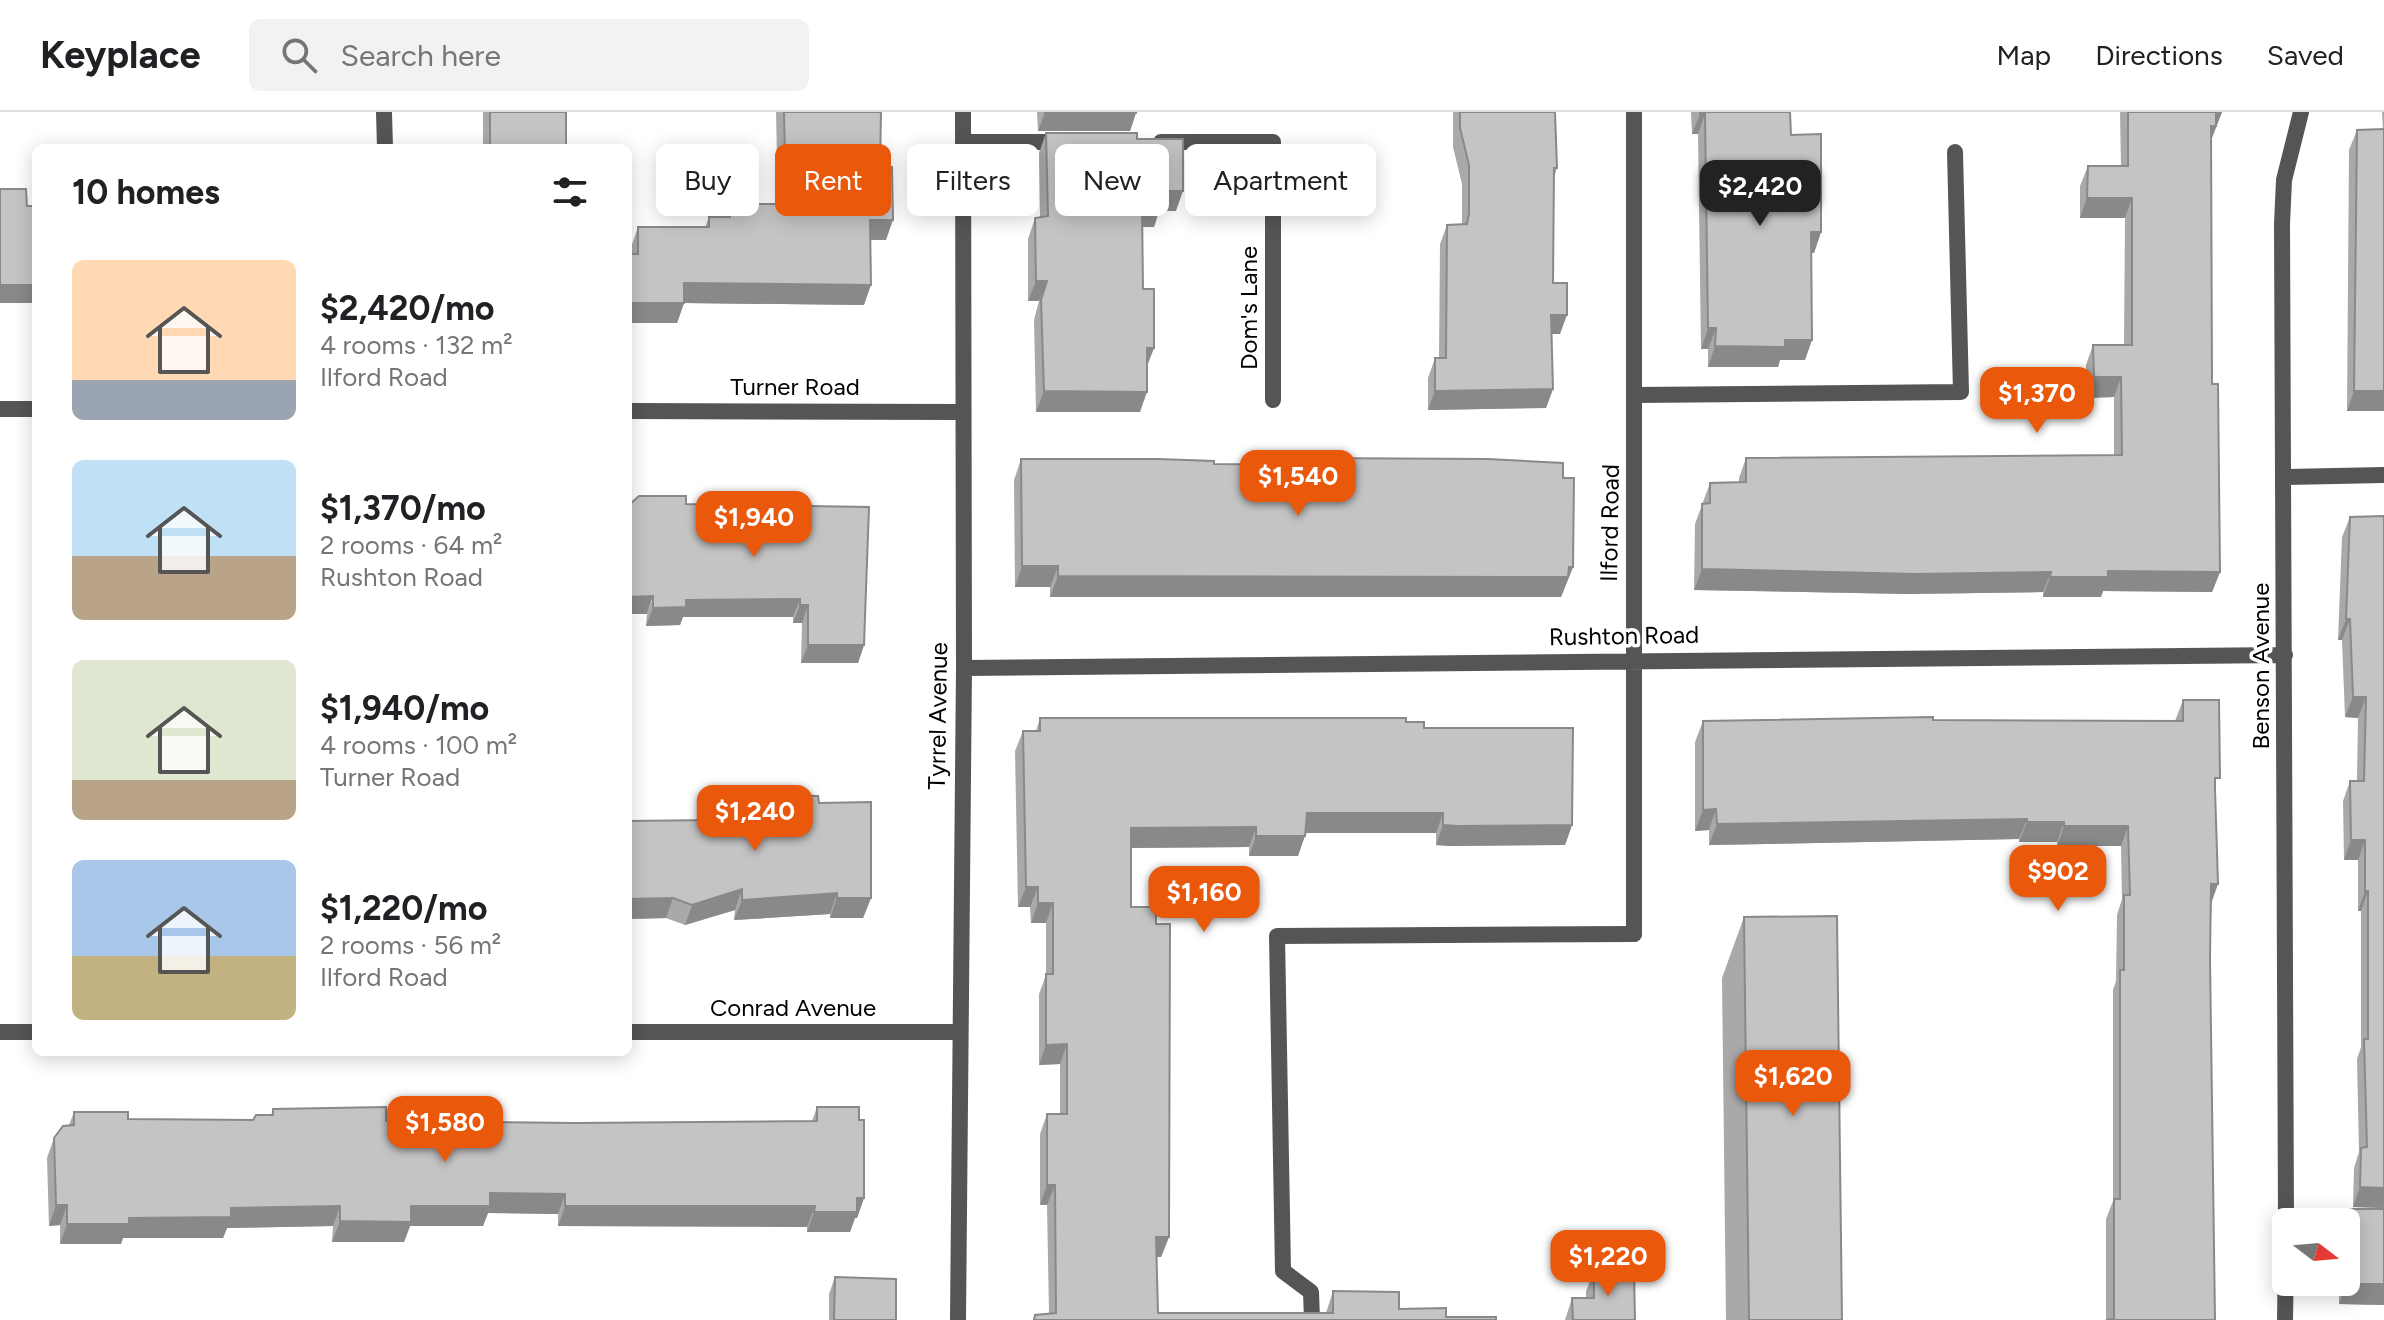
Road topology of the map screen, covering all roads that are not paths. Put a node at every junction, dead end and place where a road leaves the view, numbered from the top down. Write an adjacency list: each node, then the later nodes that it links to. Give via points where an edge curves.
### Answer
1 (384, 112): 8 (street)
2 (963, 112): 5 (street, Tyrrel Avenue)
3 (1634, 112): 10 (street, Ilford Road)
4 (2301, 112): 17 (street, Benson Avenue, via 2284,180)
5 (963, 142): 6 (street); 15 (street, Tyrrel Avenue)
6 (1072, 142)
7 (1149, 142): 11 (street, Dom's Lane, via 1273,142)
8 (385, 144)
9 (1955, 152): 10 (street, via 1961,392)
10 (1635, 395): 19 (street, Ilford Road)
11 (1273, 400)
12 (0, 409): 13 (street)
13 (32, 409)
14 (632, 411): 15 (street, Turner Road)
15 (961, 412): 20 (street, Tyrrel Avenue)
16 (2384, 475): 17 (street)
17 (2285, 477): 18 (street, Benson Avenue)
18 (2285, 655): 19 (street, Rushton Road); 25 (street, Benson Avenue)
19 (1633, 660): 20 (street, Rushton Road); 30 (street, Ilford Road, via 1634,934 1277,936 1283,1271 1311,1292)
20 (964, 668): 24 (street, Tyrrel Avenue)
21 (0, 1032): 22 (street)
22 (32, 1032)
23 (632, 1032): 24 (street, Conrad Avenue)
24 (958, 1032): 29 (street, Tyrrel Avenue)
25 (2286, 1208)
26 (2360, 1219): 27 (street)
27 (2384, 1219)
28 (2285, 1296): 31 (street)
29 (958, 1320)
30 (1312, 1320)
31 (2285, 1320)

